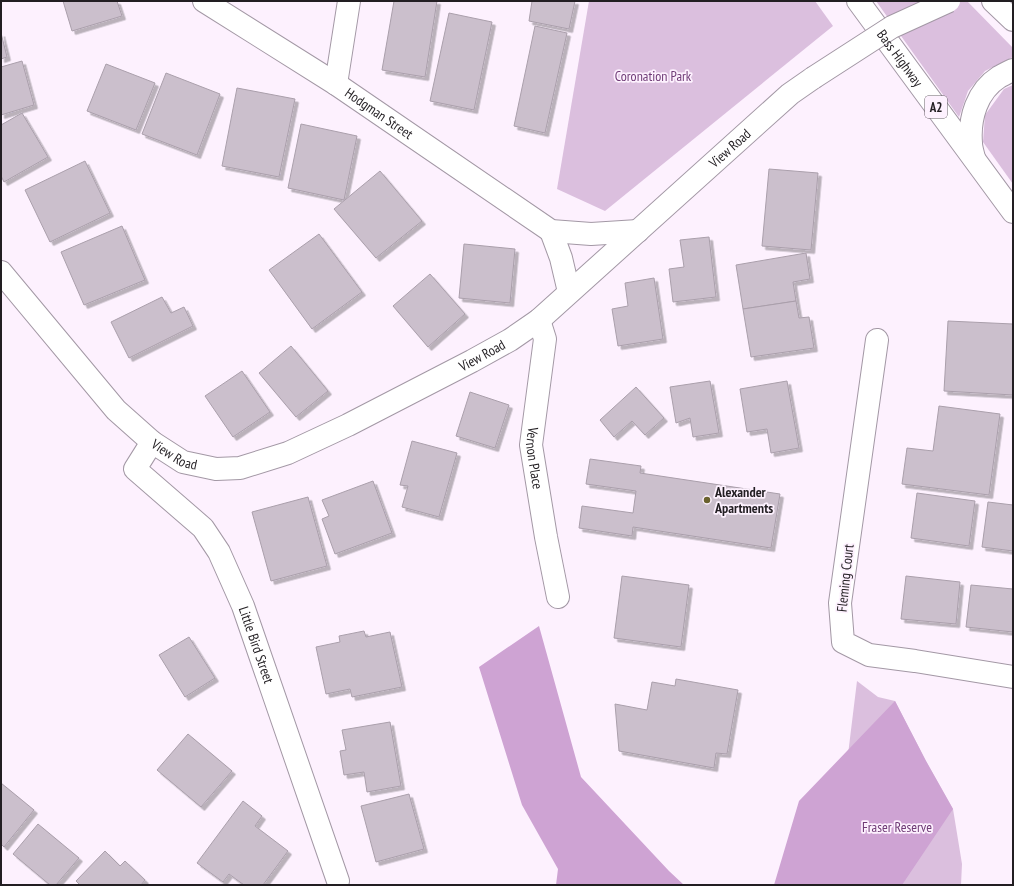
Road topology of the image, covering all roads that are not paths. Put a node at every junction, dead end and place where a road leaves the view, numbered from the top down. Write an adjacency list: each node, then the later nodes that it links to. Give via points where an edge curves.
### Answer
1 (204, 1): 8 (main road, Hodgman Street)
2 (349, 1): 8 (main road)
3 (858, 1): 9 (main road, Bass Highway / A2)
4 (949, 1): 12 (main road, View Road, bridge, via 892,27 790,94)
5 (993, 1): 6 (main road)
6 (1013, 20)
7 (1013, 70): 9 (main road, via 998,78 979,98 971,134)
8 (336, 84): 11 (main road, Hodgman Street)
9 (974, 158): 10 (main road, Bass Highway / A2)
10 (1013, 212)
11 (551, 231): 12 (main road, via 591,234); 14 (main road)
12 (638, 231): 14 (main road, View Road)
13 (1, 272): 17 (main road, View Road, via 116,410)
14 (569, 292): 15 (main road, View Road)
15 (539, 320): 17 (main road, View Road, via 510,340 478,357 348,425 288,453 240,468 216,469 183,462); 18 (main road, Vernon Place, via 545,339 531,445)
16 (876, 340): 19 (main road, Fleming Court, via 840,603 843,642 870,655)
17 (152, 442): 20 (main road, Little Bird Street, via 135,469 203,528 218,552 243,606)
18 (558, 597)
19 (1013, 677)
20 (338, 881)

